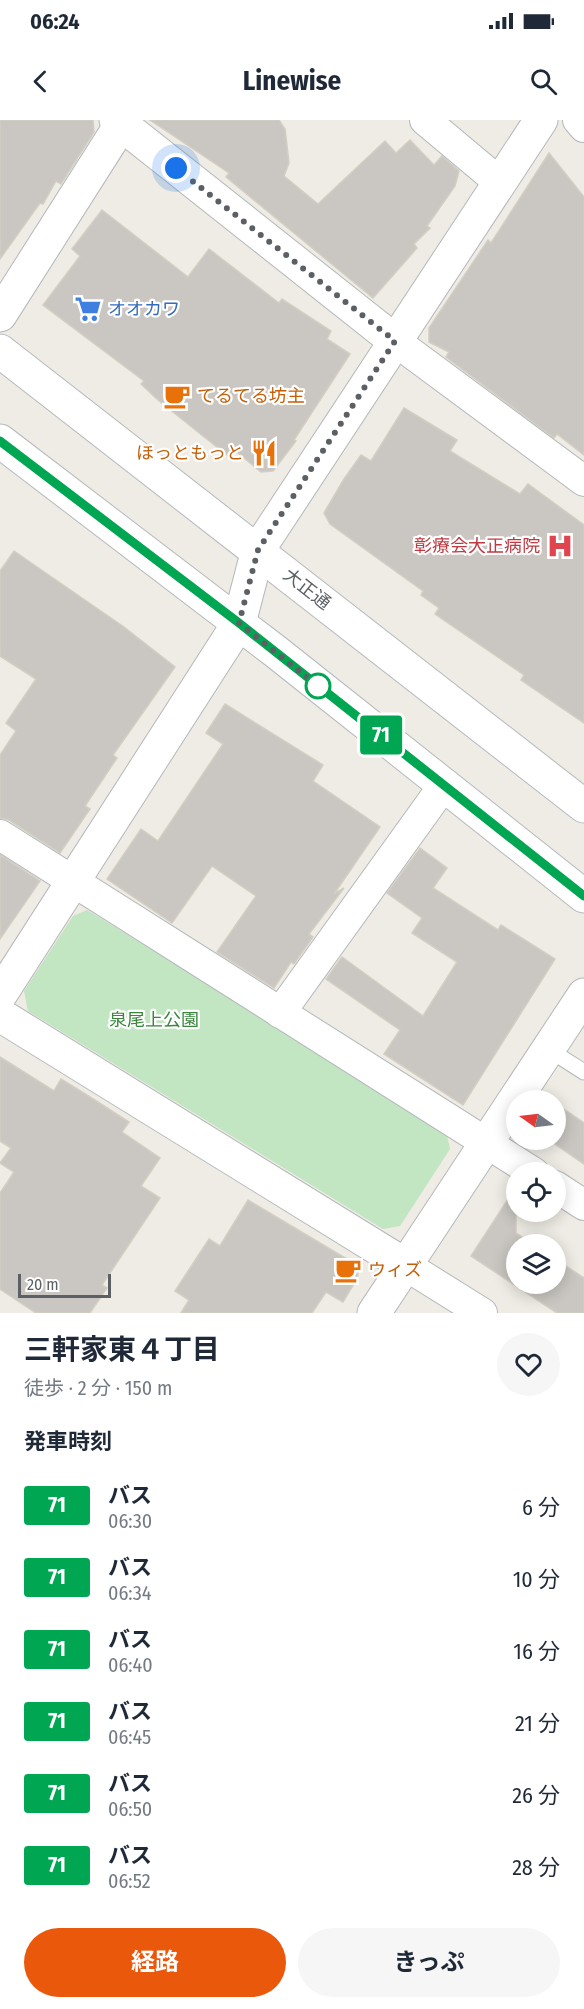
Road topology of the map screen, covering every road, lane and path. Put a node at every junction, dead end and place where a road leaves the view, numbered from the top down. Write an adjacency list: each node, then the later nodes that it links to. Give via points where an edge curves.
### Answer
1 (425, 120): 6 (street)
2 (541, 120): 6 (street)
3 (578, 120): 5 (street)
4 (120, 121): 7 (street); 8 (street)
5 (584, 127)
6 (499, 182): 8 (street)
7 (0, 315)
8 (395, 341): 11 (street); 12 (street)
9 (0, 351): 12 (street, 大正通)
10 (0, 441): 13 (street)
11 (584, 482)
12 (258, 550): 13 (street); 15 (street, 大正通)
13 (239, 623): 14 (street); 17 (street)
14 (444, 785): 18 (street); 21 (street)
15 (584, 806)
16 (0, 835): 17 (street)
17 (74, 881): 19 (street); 21 (street)
18 (584, 896)
19 (0, 995)
20 (584, 996): 23 (street)
21 (280, 1013): 25 (street)
22 (0, 1015): 29 (street)
23 (548, 1049): 24 (lane); 25 (street)
24 (584, 1072)
25 (487, 1143): 26 (street); 29 (street)
26 (517, 1162)
27 (566, 1193): 28 (street)
28 (584, 1205)
29 (405, 1265): 30 (street); 31 (street)
30 (374, 1313)
31 (482, 1313)

